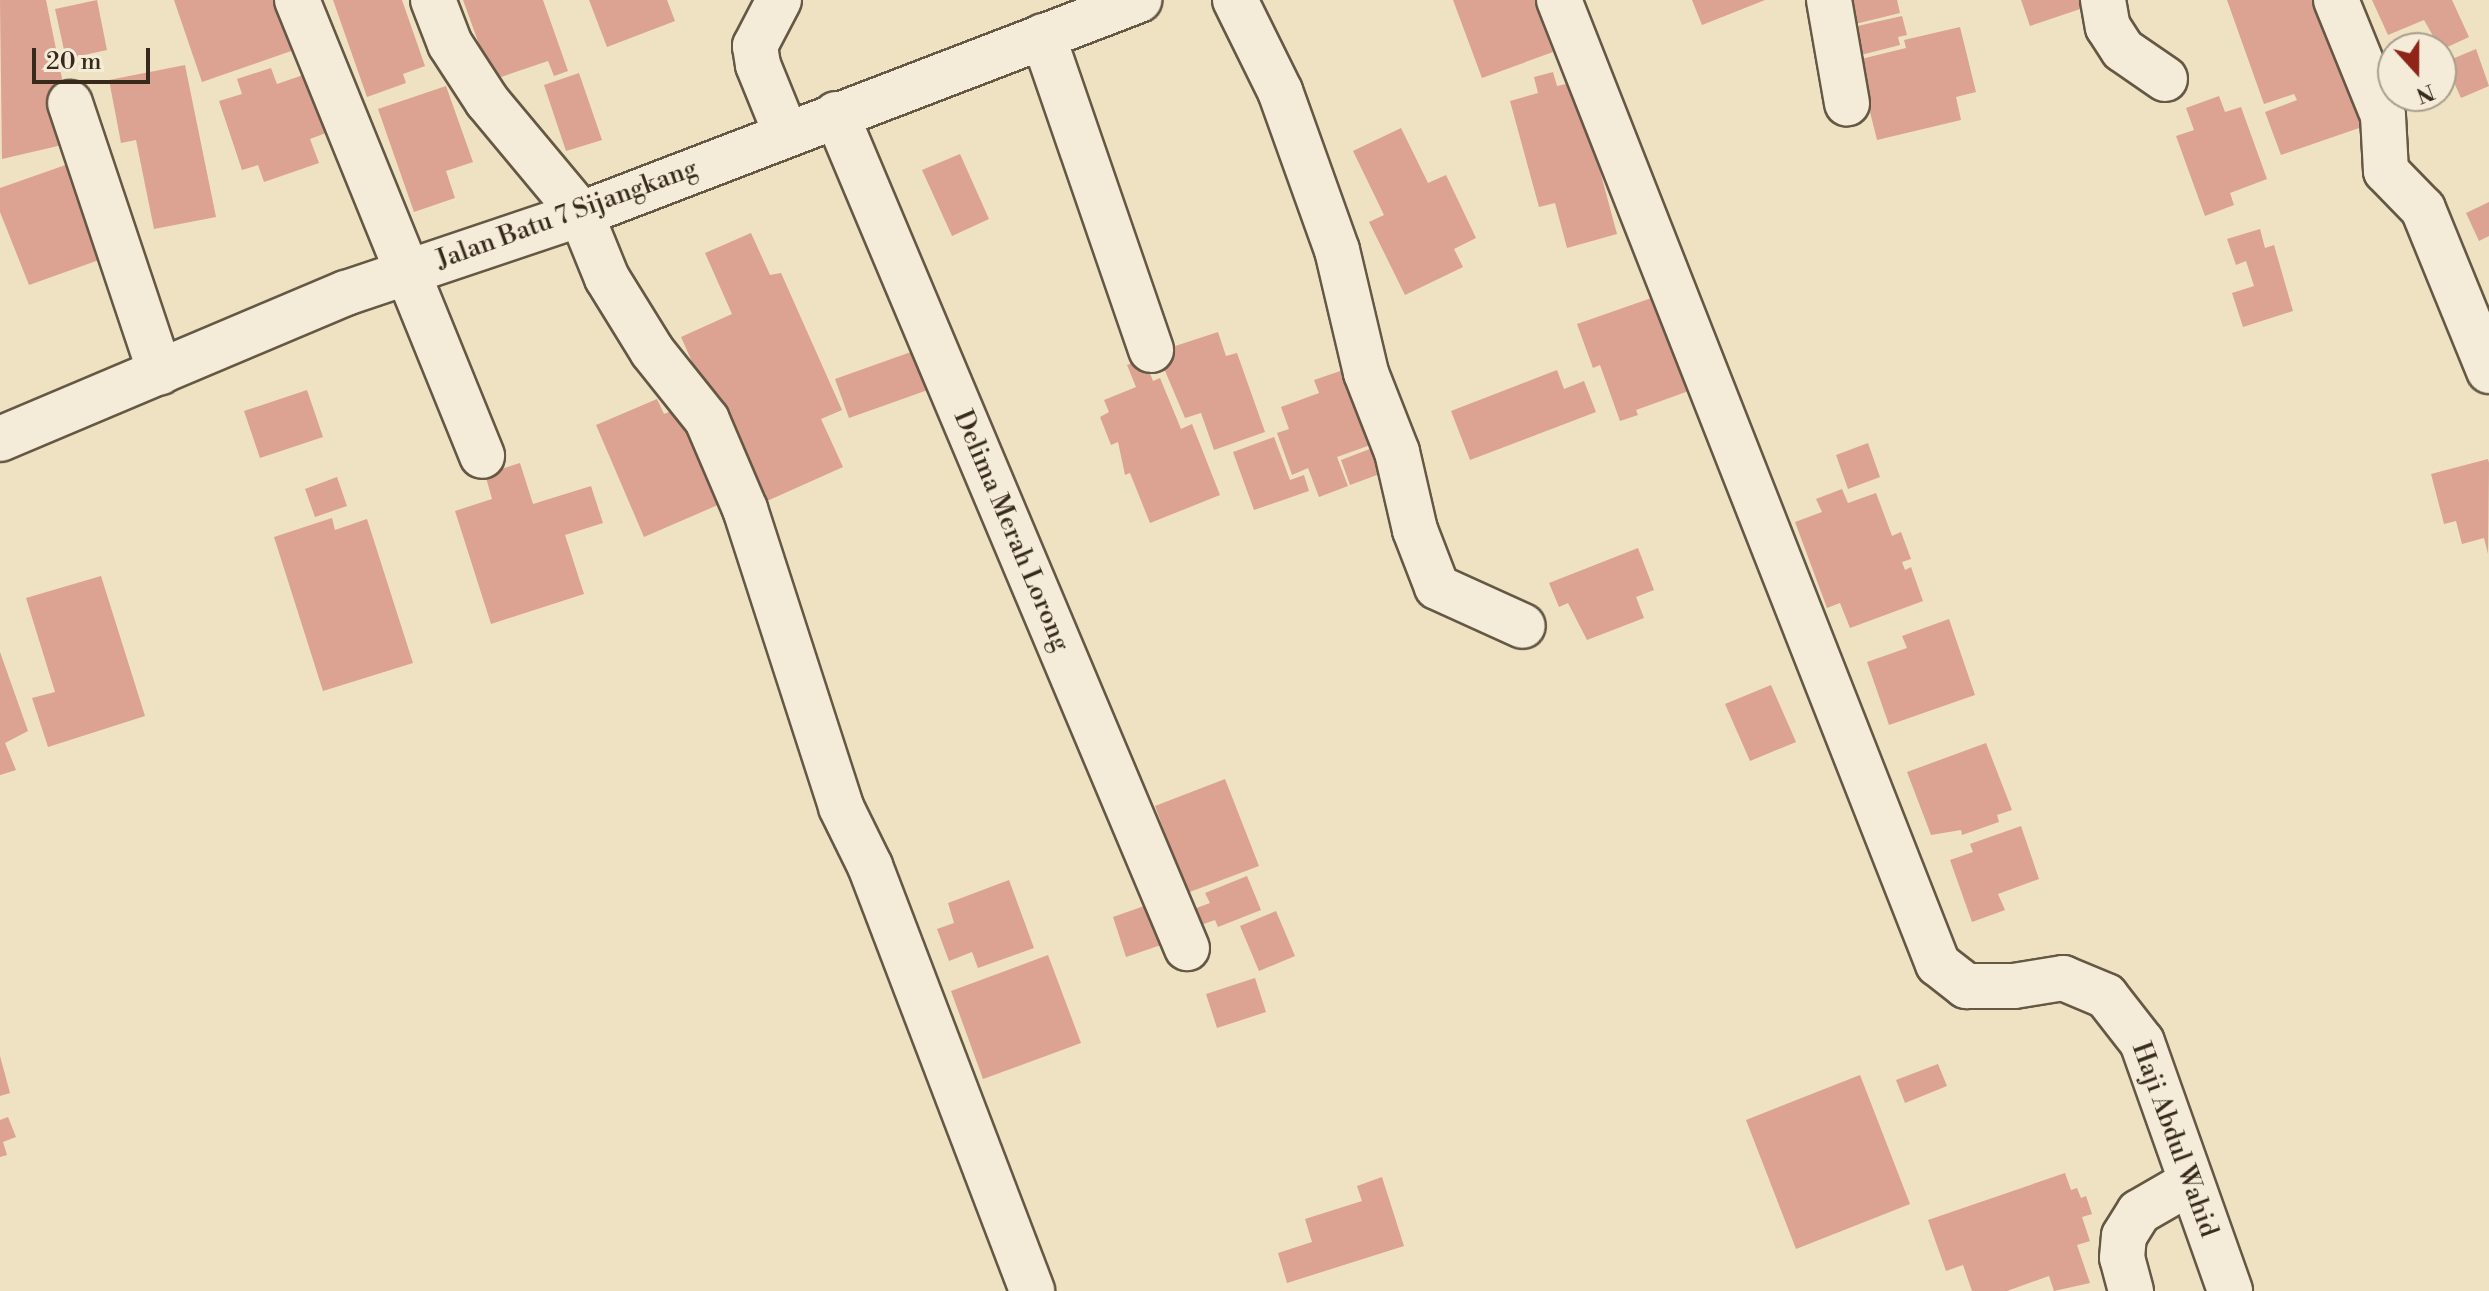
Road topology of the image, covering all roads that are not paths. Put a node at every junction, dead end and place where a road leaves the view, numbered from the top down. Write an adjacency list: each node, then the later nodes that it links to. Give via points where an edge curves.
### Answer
1 (297, 0): 17 (street)
2 (433, 0): 16 (street, via 450,44 487,101)
3 (779, 0): 15 (street, via 755,46)
4 (1139, 0): 10 (street, Jalan Batu 7 Sijangkang)
5 (1235, 0): 23 (street, via 1280,91 1337,250 1366,373 1397,452 1415,530 1437,587)
6 (1559, 0): 25 (street, Haji Abdul Wahid, via 1938,964 1966,986 2063,978 2106,996 2142,1042)
7 (1829, 0): 13 (street)
8 (2103, 0): 11 (street, via 2108,27 2123,50)
9 (2336, 0): 19 (street, via 2383,116 2386,171 2423,209)
10 (1043, 36): 14 (street, Jalan Batu 7 Sijangkang); 18 (street)
11 (2165, 79)
12 (70, 103): 20 (street)
13 (1847, 103)
14 (836, 114): 15 (street, Jalan Batu 7 Sijangkang); 24 (street, Delima Merah Lorong)
15 (786, 134): 16 (street, Jalan Batu 7 Sijangkang)
16 (581, 214): 17 (street, Jalan Batu 7 Sijangkang); 26 (street, via 622,303 707,420 745,509 841,807 870,866)
17 (406, 272): 20 (street, Jalan Batu 7 Sijangkang); 22 (street)
18 (1151, 350)
19 (2489, 371)
20 (160, 372): 21 (street, Jalan Batu 7 Sijangkang)
21 (0, 439)
22 (482, 456)
23 (1523, 626)
24 (1187, 948)
25 (2191, 1182): 27 (street, via 2139,1212 2124,1236 2122,1258); 28 (street, Haji Abdul Wahid)
26 (1032, 1291)
27 (2131, 1291)
28 (2230, 1291)

